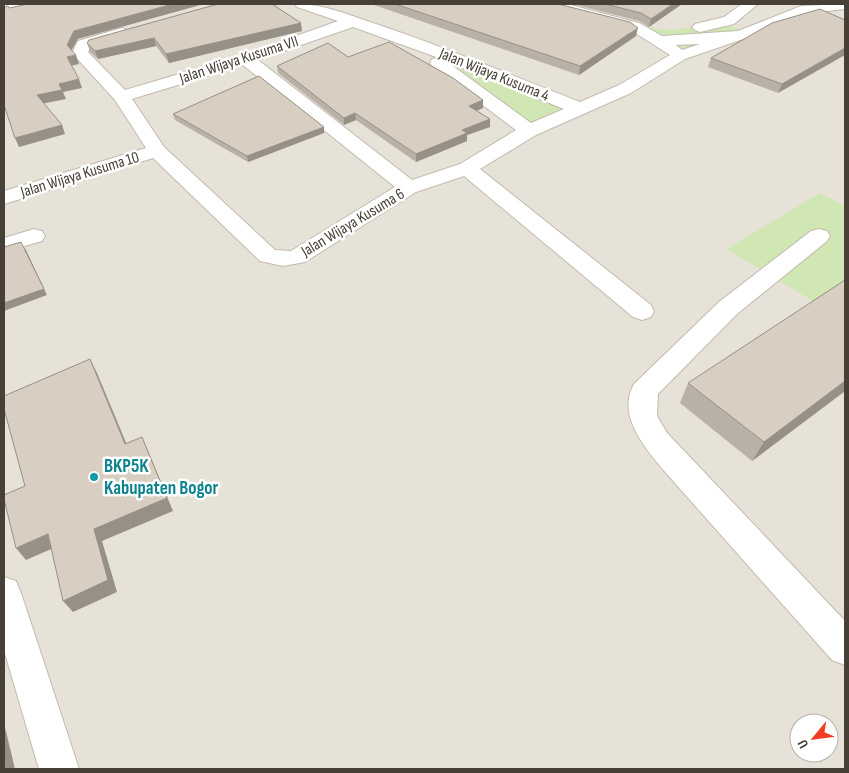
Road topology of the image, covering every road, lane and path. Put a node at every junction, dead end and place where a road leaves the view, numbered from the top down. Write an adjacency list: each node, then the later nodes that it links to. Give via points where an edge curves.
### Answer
1 (18, 4): 7 (street)
2 (302, 4): 8 (street, Jalan Wijaya Kusuma 4)
3 (551, 4): 10 (street)
4 (751, 4): 9 (street)
5 (845, 5): 6 (street)
6 (801, 6): 12 (street)
7 (4, 7)
8 (354, 21): 14 (street, Jalan Wijaya Kusuma 4); 16 (street, Jalan Wijaya Kusuma VII)
9 (724, 23): 10 (street, via 671,30); 12 (street)
10 (634, 26): 13 (street)
11 (138, 28): 17 (street, Jalan Wijaya Kusuma 6, via 84,44 80,53)
12 (747, 33): 13 (street); 15 (street, Jalan Wijaya Kusuma 6)
13 (660, 41): 15 (street)
14 (410, 42): 18 (street, Jalan Wijaya Kusuma 4); 19 (street, Jalan Wijaya Kusuma 4)
15 (679, 56): 18 (street, Jalan Wijaya Kusuma 6, via 624,89)
16 (246, 59): 17 (street, Jalan Wijaya Kusuma VII); 22 (street)
17 (122, 97): 20 (street, Jalan Wijaya Kusuma 6)
18 (578, 108): 19 (street, Jalan Wijaya Kusuma 6)
19 (529, 131): 21 (street, Jalan Wijaya Kusuma 6)
20 (157, 151): 22 (street, Jalan Wijaya Kusuma 6, via 268,256 283,259 297,257); 23 (street, Jalan Wijaya Kusuma 10)
21 (468, 168): 22 (street, Jalan Wijaya Kusuma 6); 27 (street)
22 (409, 188)
23 (4, 198)
24 (34, 236): 26 (street)
25 (818, 236): 29 (street, via 728,308 644,391 643,417 656,440 677,464)
26 (4, 246)
27 (642, 311)
28 (4, 593): 30 (street)
29 (845, 647)
30 (59, 769)

